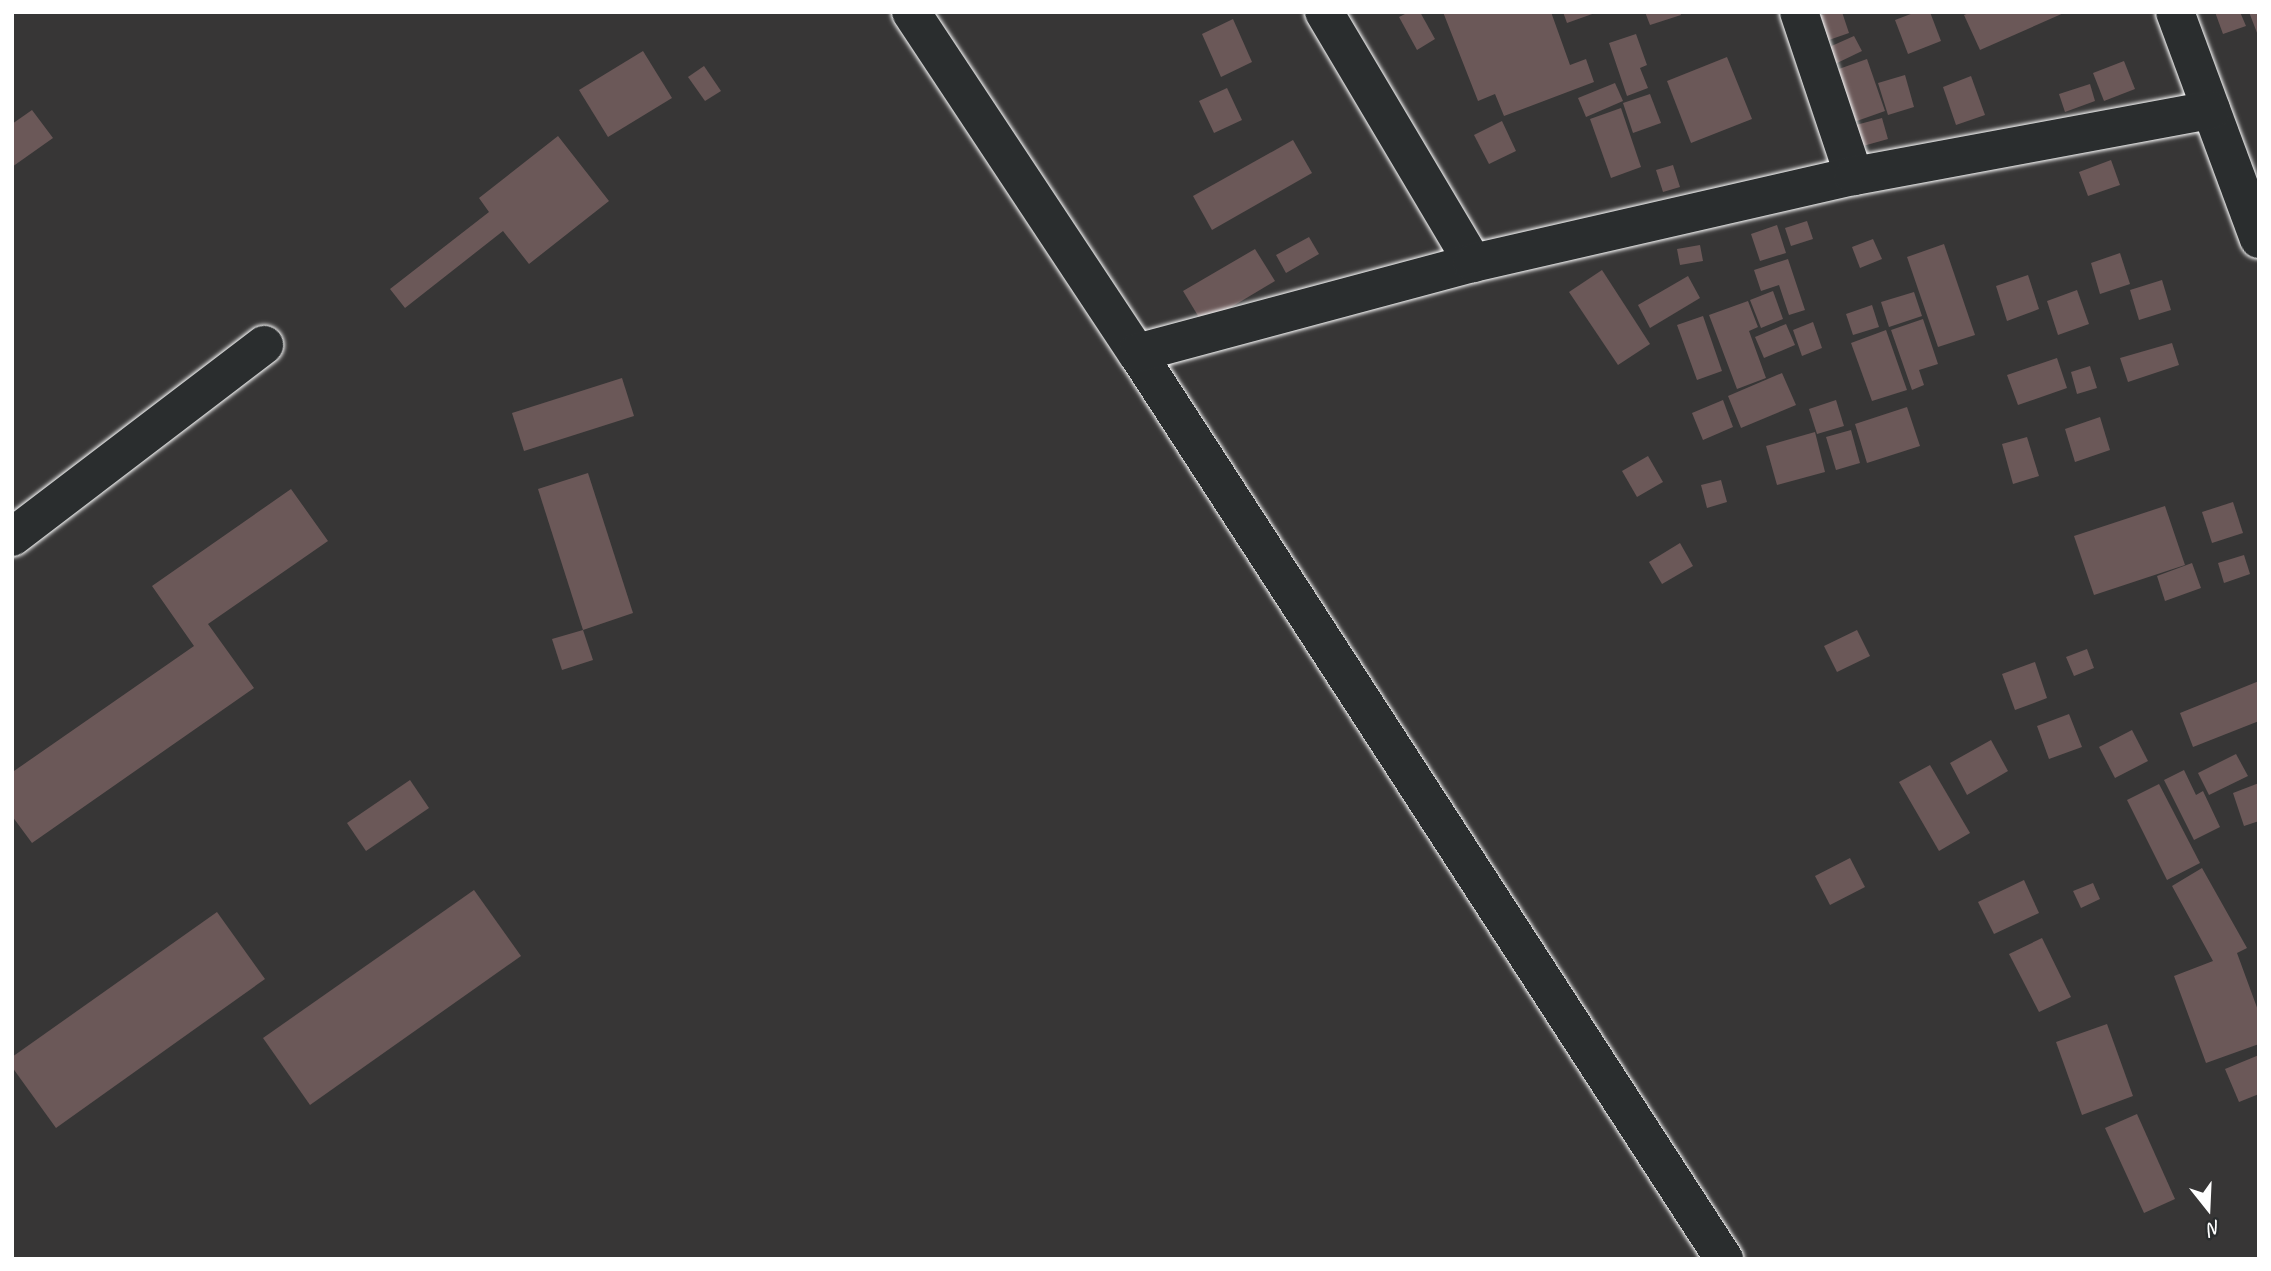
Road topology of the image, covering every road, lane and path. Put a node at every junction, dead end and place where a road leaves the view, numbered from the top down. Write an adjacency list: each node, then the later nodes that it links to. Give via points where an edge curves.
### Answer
1 (911, 12): 10 (street)
2 (1324, 12): 8 (street)
3 (1799, 12): 6 (street)
4 (2175, 12): 5 (street)
5 (2211, 110): 6 (street); 7 (street)
6 (1854, 176): 8 (street)
7 (2259, 239)
8 (1474, 263): 10 (street)
9 (264, 345): 11 (street)
10 (1137, 353): 12 (street)
11 (12, 537)
12 (1724, 1259)

